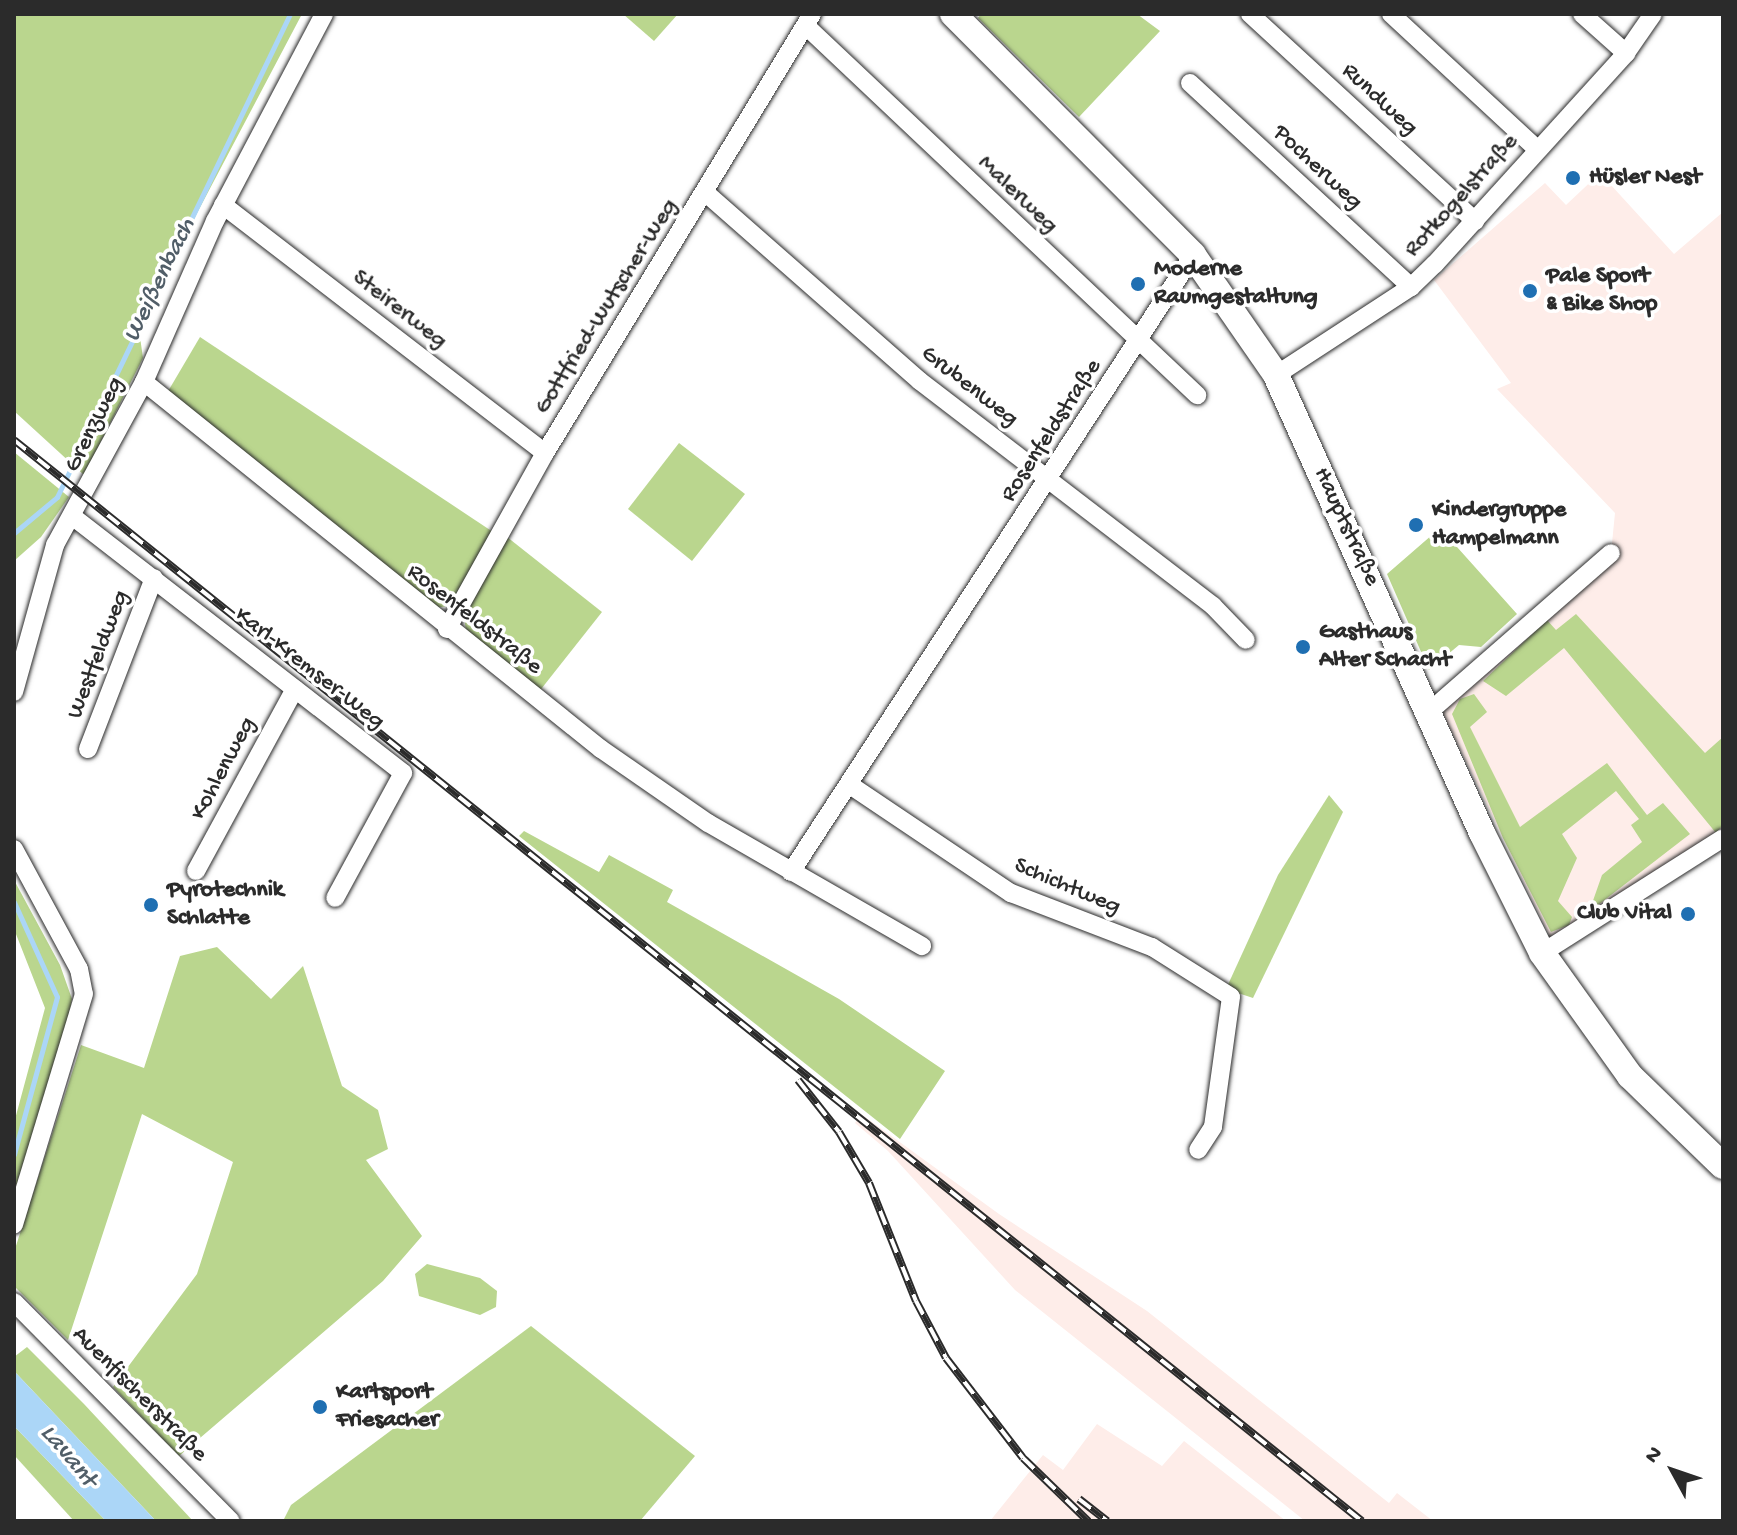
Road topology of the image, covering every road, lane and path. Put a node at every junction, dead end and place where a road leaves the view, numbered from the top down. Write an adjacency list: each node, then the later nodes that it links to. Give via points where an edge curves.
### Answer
1 (324, 14): 12 (street, Grenzweg)
2 (953, 14): 14 (main road, Hauptstraße)
3 (1250, 14): 13 (street, Rundweg)
4 (1391, 14): 10 (street)
5 (1582, 14): 8 (street)
6 (1653, 14): 8 (street, Rotkogelstraße)
7 (809, 20): 11 (street, Gottfried-Wutscher-Weg); 16 (street, Malerweg, via 1030,242)
8 (1626, 53): 10 (street, Rotkogelstraße)
9 (1190, 83): 15 (street, Pocherweg)
10 (1537, 149): 13 (street, Rotkogelstraße)
11 (707, 194): 20 (street, Gottfried-Wutscher-Weg); 21 (street, Grubenweg, via 920,381)
12 (223, 205): 18 (street, Grenzweg); 20 (street, Steirerweg)
13 (1475, 221): 15 (street, Rotkogelstraße)
14 (1193, 255): 16 (street, Rosenfeldstraße); 17 (main road, Hauptstraße)
15 (1411, 287): 17 (street, Rotkogelstraße)
16 (1140, 339): 19 (street, Malerweg); 21 (street, Rosenfeldstraße)
17 (1276, 375): 29 (main road, Hauptstraße)
18 (144, 382): 22 (street, Grenzweg); 25 (street, Rosenfeldstraße)
19 (1197, 395)
20 (545, 453): 25 (street, Gottfried-Wutscher-Weg)
21 (1048, 479): 26 (street, Grubenweg, via 1213,606); 31 (street, Rosenfeldstraße)
22 (72, 516): 24 (street, Karl-Kremser-Weg); 28 (street, Grenzweg, via 55,545)
23 (1611, 553): 29 (street)
24 (154, 578): 27 (street, Karl-Kremser-Weg); 30 (street, Westfeldweg)
25 (447, 629): 35 (street, Rosenfeldstraße, via 601,749)
26 (1246, 640)
27 (295, 689): 34 (street, Kohlenweg); 36 (street, Karl-Kremser-Weg, via 403,773)
28 (14, 692)
29 (1430, 711): 38 (main road, Hauptstraße, via 1482,833)
30 (88, 749)
31 (850, 785): 35 (street, Rosenfeldstraße); 39 (street, Schichtweg, via 1011,893 1152,947 1231,997 1213,1127)
32 (1723, 838): 38 (street)
33 (14, 849): 41 (street, via 79,969 84,994)
34 (196, 871)
35 (791, 872): 37 (street, Rosenfeldstraße)
36 (335, 898)
37 (922, 946)
38 (1542, 953): 40 (main road, Hauptstraße, via 1630,1076)
39 (1198, 1150)
40 (1723, 1166)
41 (14, 1225)
42 (14, 1302): 43 (street, Auenfischerstraße)
43 (231, 1521)

